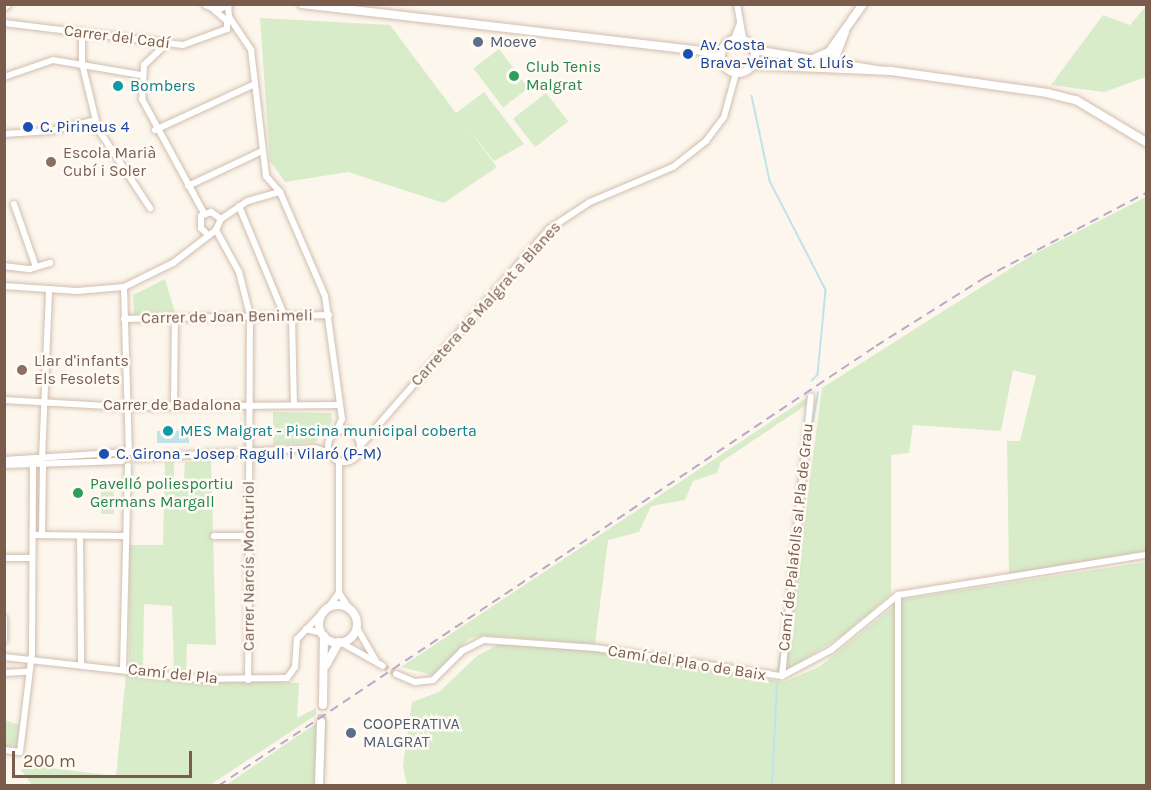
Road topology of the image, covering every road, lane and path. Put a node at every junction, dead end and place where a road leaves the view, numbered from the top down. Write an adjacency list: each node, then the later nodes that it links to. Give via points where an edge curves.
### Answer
1 (9, 4): 7 (street)
2 (302, 4): 18 (street)
3 (737, 4): 8 (street)
4 (862, 4): 11 (street)
5 (228, 5): 6 (street); 31 (street, via 229,17 251,50)
6 (209, 6): 14 (street, Carrer del Cadí, via 227,21 227,28 192,43)
7 (4, 8)
8 (740, 22): 12 (street); 13 (street)
9 (4, 23): 10 (street, Carrer del Cadí)
10 (82, 32): 14 (street, Carrer del Cadí); 22 (street)
11 (845, 32): 16 (street); 19 (street)
12 (734, 39): 13 (street); 15 (street)
13 (743, 39): 17 (street)
14 (167, 43): 29 (street, via 155,49)
15 (724, 46): 18 (street); 20 (street)
16 (842, 49): 23 (street); 25 (street)
17 (754, 50): 21 (street); 24 (street)
18 (704, 51): 20 (street)
19 (829, 52): 21 (street); 23 (street)
20 (721, 59): 28 (street)
21 (806, 62): 23 (street); 24 (street); 27 (street)
22 (82, 63): 29 (street); 30 (street, via 53,60); 32 (street)
23 (833, 63): 25 (street); 27 (street)
24 (753, 64): 28 (street)
25 (855, 65): 26 (street)
26 (879, 70): 27 (street); 35 (street, via 1076,100)
27 (864, 72)
28 (736, 73): 71 (street, Carretera de Malgrat a Blanes, via 727,110 706,141 673,167 590,202 549,229)
29 (141, 75): 33 (street, via 142,99)
30 (4, 77)
31 (255, 84): 33 (street); 36 (street)
32 (96, 120): 34 (street, via 50,131); 43 (street)
33 (155, 130): 38 (street)
34 (4, 134)
35 (1146, 142)
36 (262, 151): 37 (street); 38 (street)
37 (272, 184): 39 (street); 40 (street)
38 (188, 186): 44 (street)
39 (280, 192): 40 (street); 55 (street, via 318,273)
40 (267, 194): 42 (street)
41 (14, 204): 50 (street)
42 (239, 206): 45 (street); 56 (street)
43 (150, 208)
44 (204, 213): 45 (street); 47 (street, via 199,224)
45 (221, 219): 46 (street)
46 (216, 230): 47 (street); 54 (street, Carrer Narcís Monturiol, via 239,272)
47 (207, 234): 52 (street, via 162,270)
48 (50, 262): 50 (street)
49 (4, 266): 50 (street)
50 (36, 267)
51 (4, 286): 53 (street)
52 (124, 287): 53 (street); 58 (street)
53 (49, 289): 61 (street)
54 (250, 315): 56 (street, Carrer de Joan Benimeli); 57 (street, Carrer de Joan Benimeli); 66 (street, Carrer Narcís Monturiol)
55 (329, 315): 56 (street, Carrer de Joan Benimeli); 63 (street)
56 (288, 317): 62 (street)
57 (175, 318): 58 (street, Carrer de Joan Benimeli); 65 (street)
58 (124, 319): 64 (street)
59 (811, 397): 114 (street, Camí de Palafolls al Pla de Grau)
60 (4, 400): 61 (street, Carrer de Badalona)
61 (43, 402): 64 (street, Carrer de Badalona); 80 (street)
62 (294, 405): 63 (street, Carrer de Badalona); 66 (street, Carrer de Badalona)
63 (340, 405): 67 (street)
64 (125, 406): 65 (street, Carrer de Badalona); 77 (street)
65 (174, 406): 66 (street, Carrer de Badalona)
66 (251, 406): 75 (street, Carrer Narcís Monturiol)
67 (342, 419): 68 (street); 69 (street)
68 (337, 430): 69 (street); 72 (street)
69 (349, 430): 70 (street)
70 (355, 434): 71 (street); 73 (street)
71 (368, 435): 73 (street, Carretera de Malgrat a Blanes)
72 (328, 442): 74 (street); 76 (street)
73 (360, 446): 82 (street)
74 (315, 448): 75 (street); 76 (street)
75 (250, 452): 78 (street); 92 (street, Carrer Narcís Monturiol)
76 (329, 453): 81 (street)
77 (125, 457): 78 (street); 80 (street); 85 (street)
78 (135, 458): 85 (street)
79 (4, 460): 80 (street)
80 (42, 461): 83 (street); 88 (street)
81 (339, 461): 82 (street); 86 (street)
82 (349, 461): 86 (street)
83 (33, 464): 84 (street); 87 (street)
84 (4, 465)
85 (128, 466): 90 (street)
86 (343, 475): 96 (street)
87 (33, 535): 88 (street); 95 (street)
88 (42, 535): 89 (street)
89 (80, 536): 90 (street); 108 (street)
90 (123, 536): 110 (street)
91 (214, 536): 92 (street)
92 (249, 536): 115 (street, Carrer Narcís Monturiol)
93 (1146, 555): 97 (street)
94 (4, 558): 95 (street)
95 (32, 558): 107 (street)
96 (339, 593): 98 (street); 99 (street, Camí del Pla)
97 (898, 595): 114 (street, Camí del Pla o de Baix, via 831,650); 120 (street)
98 (348, 607): 99 (street); 101 (street)
99 (325, 610): 102 (street, Camí del Pla); 103 (street)
100 (4, 618): 104 (street)
101 (357, 628): 105 (street); 105 (street, via 380,665)
102 (306, 629): 103 (street); 115 (street, Camí del Pla, via 295,645 290,677)
103 (323, 634): 105 (street); 109 (street)
104 (4, 640)
105 (339, 642): 109 (street)
106 (4, 657): 107 (street, Camí del Pla)
107 (30, 658): 108 (street, Camí del Pla); 111 (street)
108 (81, 663): 110 (street, Camí del Pla)
109 (326, 666): 116 (street)
110 (123, 669): 115 (street, Camí del Pla)
111 (26, 672): 112 (street); 118 (street, via 20,752)
112 (4, 673)
113 (396, 674): 114 (street, Camí del Pla o de Baix, via 415,682 433,680 462,651 484,640 596,648)
114 (782, 676)
115 (248, 680)
116 (323, 705)
117 (321, 722): 119 (street)
118 (4, 750)
119 (319, 786)
120 (898, 786)

